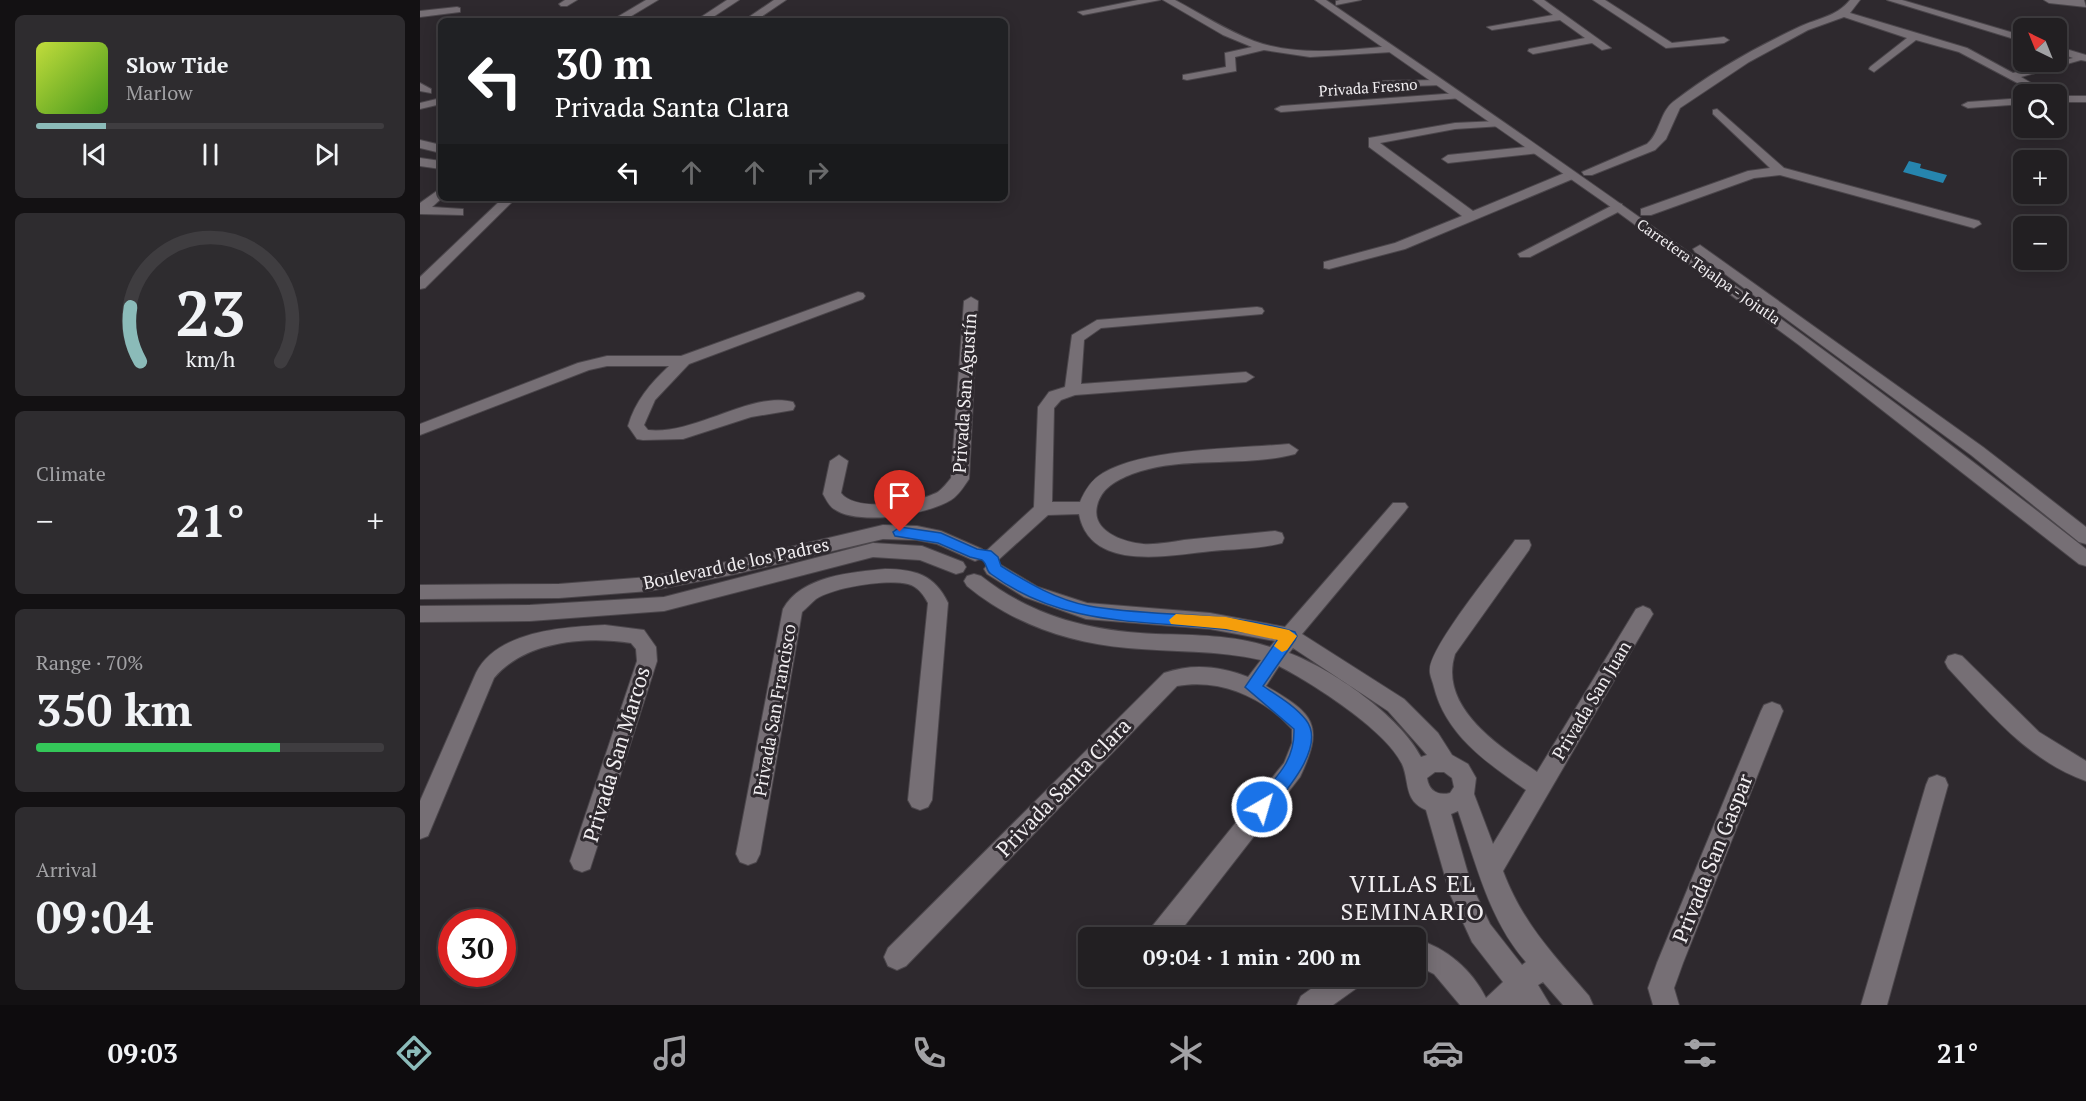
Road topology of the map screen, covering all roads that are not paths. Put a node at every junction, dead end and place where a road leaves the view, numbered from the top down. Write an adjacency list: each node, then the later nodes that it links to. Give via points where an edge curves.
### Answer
1 (653, 0): 20 (street)
2 (734, 0): 21 (street)
3 (781, 0): 22 (street)
4 (1155, 0): 16 (street)
5 (1168, 0): 28 (street)
6 (1320, 0): 30 (street, Carretera Tejalpa - Jojutla)
7 (1356, 0): 14 (street)
8 (1538, 0): 19 (street)
9 (1598, 0): 27 (street, via 1670,46)
10 (1855, 0): 18 (street)
11 (1892, 0): 24 (street)
12 (2049, 0): 13 (street, via 2084,6)
13 (2078, 0)
14 (1337, 1): 40 (street, Carretera Tejalpa - Jojutla)
15 (457, 10): 17 (street)
16 (1083, 12)
17 (420, 14)
18 (1844, 14): 25 (street); 55 (street, via 1804,28 1723,72 1675,105 1660,139 1651,147)
19 (1561, 16): 23 (street); 26 (street)
20 (621, 18)
21 (705, 18)
22 (753, 18)
23 (1492, 27)
24 (2013, 36)
25 (1914, 37): 33 (street); 35 (street, via 1963,50)
26 (1594, 39): 29 (street); 31 (street)
27 (1724, 40)
28 (1262, 47): 30 (street, via 1326,53); 36 (street, via 1229,55 1233,69)
29 (1606, 48)
30 (1392, 49): 39 (street, Carretera Tejalpa - Jojutla)
31 (1533, 51)
32 (2078, 57): 34 (street); 35 (street)
33 (1874, 69)
34 (2086, 69)
35 (2012, 76): 38 (street)
36 (1187, 77)
37 (1378, 84): 39 (street)
38 (2027, 84)
39 (1443, 86): 40 (street, Carretera Tejalpa - Jojutla)
40 (1460, 91): 47 (street, Privada Fresno); 49 (street, Carretera Tejalpa - Jojutla); 55 (street, Carretera Tejalpa - Jojutla)
41 (2067, 99): 42 (street)
42 (2086, 99)
43 (438, 102): 46 (street)
44 (2013, 102): 45 (street)
45 (1968, 105)
46 (420, 106)
47 (1281, 109)
48 (1717, 112): 54 (street)
49 (1497, 124): 52 (street, Carretera Tejalpa - Jojutla); 63 (street, via 1455,126 1373,141)
50 (420, 144): 51 (street)
51 (438, 148)
52 (1535, 150): 53 (street); 56 (street, Carretera Tejalpa - Jojutla)
53 (1448, 159)
54 (1780, 171): 62 (street, via 1752,174); 64 (street)
55 (1588, 172): 62 (street, Carretera Tejalpa - Jojutla)
56 (1571, 175): 59 (street, Carretera Tejalpa - Jojutla); 63 (street)
57 (438, 195): 60 (street)
58 (507, 201): 67 (street)
59 (1617, 207): 65 (street); 87 (street, Carretera Tejalpa - Jojutla, via 1777,319 1960,457)
60 (420, 210): 61 (street)
61 (458, 212)
62 (1646, 212): 83 (street, Carretera Tejalpa - Jojutla, via 1811,328)
63 (1471, 216): 66 (street, via 1400,246)
64 (1974, 224)
65 (1525, 254)
66 (1329, 266)
67 (420, 285)
68 (858, 296): 71 (street)
69 (971, 301): 81 (street, Privada San Agustín, via 960,479 946,495)
70 (1257, 311): 73 (street, via 1097,324 1077,338)
71 (683, 361): 74 (street, via 659,383 638,416 636,426 643,435 657,438 700,431 745,413); 75 (street, via 607,361 584,366)
72 (1246, 376): 73 (street)
73 (1073, 390): 80 (street, via 1055,396 1046,407)
74 (787, 406)
75 (420, 430)
76 (1289, 450): 79 (street, via 1156,462 1128,469 1107,478 1094,490)
77 (839, 461): 81 (street, Privada San Agustín, via 832,494 840,504 857,510)
78 (1399, 507): 98 (street)
79 (1087, 508): 80 (street); 84 (street, via 1098,535 1113,545 1145,551)
80 (1043, 509): 88 (street)
81 (891, 510): 82 (street)
82 (883, 532): 86 (street); 88 (street, Boulevard de los Padres, via 941,538); 92 (street, Boulevard de los Padres, via 731,568)
83 (2086, 537)
84 (1275, 538)
85 (1522, 545): 107 (street, via 1446,651 1440,669 1449,704 1462,724 1498,758)
86 (873, 550): 89 (street, Boulevard de los Padres, via 922,553); 90 (street); 94 (street, Boulevard de los Padres, via 664,604)
87 (2086, 559)
88 (986, 560): 89 (street, via 963,558); 91 (street, via 987,577); 98 (street, Boulevard de los Padres, via 1031,592 1086,611 1210,621)
89 (956, 567): 91 (street, Boulevard de los Padres, via 958,576)
90 (866, 579): 109 (street, Privada San Francisco, via 908,577 934,592 938,603); 112 (street, Privada San Francisco, via 827,587 810,594 793,609)
91 (974, 581): 99 (street, via 990,595 1031,618 1066,629 1102,637 1208,642)
92 (600, 589): 93 (street, Boulevard de los Padres); 94 (street)
93 (420, 592)
94 (589, 610): 95 (street, Boulevard de los Padres); 97 (street)
95 (420, 614)
96 (1643, 614): 107 (street, Privada San Juan)
97 (580, 636): 111 (street, Privada San Marcos, via 519,648 498,659 486,673); 113 (street, Privada San Marcos, via 620,632 637,636 646,647 647,661)
98 (1289, 636): 99 (street); 103 (street, Boulevard de los Padres, via 1396,705 1430,740)
99 (1276, 654): 101 (street); 105 (street, via 1346,696 1410,757)
100 (1955, 662): 104 (street, via 2037,746)
101 (1253, 687): 115 (street, Privada Santa Clara, via 1302,726 1303,748 1292,770); 117 (street, Privada Santa Clara, via 1219,675 1194,673 1171,679)
102 (1772, 711): 126 (street, Privada San Gaspar, via 1670,963 1661,988)
103 (1444, 762): 105 (street, via 1427,763); 108 (street, via 1462,775)
104 (2086, 771)
105 (1417, 773): 110 (street, via 1415,780 1421,794)
106 (1937, 785): 127 (street)
107 (1540, 787): 114 (street, Privada San Juan)
108 (1463, 794): 110 (street, via 1452,803); 114 (street)
109 (920, 800)
110 (1436, 803): 119 (street, via 1463,896 1481,933)
111 (420, 828)
112 (748, 854)
113 (582, 861)
114 (1490, 871): 118 (street, via 1524,941)
115 (1168, 927)
116 (1426, 954): 122 (street, via 1452,972)
117 (897, 957)
118 (1543, 964): 119 (street); 125 (street)
119 (1520, 985): 123 (street); 124 (street)
120 (1336, 987): 121 (street)
121 (1310, 1005)
122 (1476, 1005)
123 (1497, 1005)
124 (1537, 1005)
125 (1580, 1005)
126 (1666, 1005)
127 (1874, 1005)

